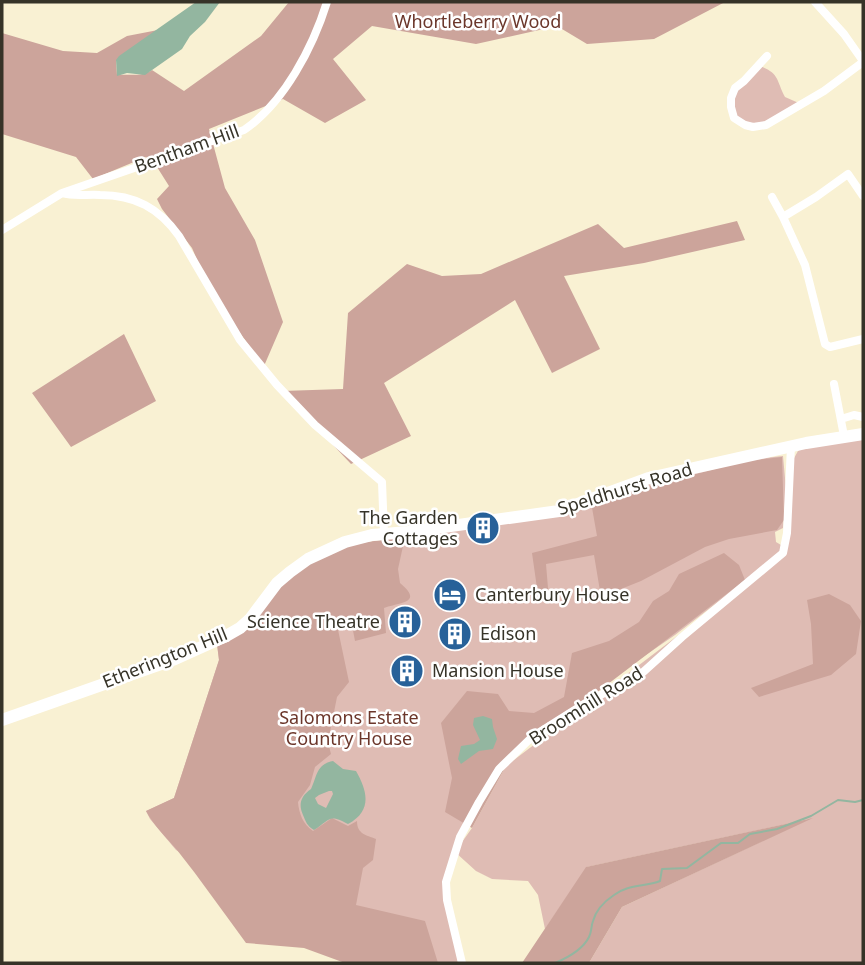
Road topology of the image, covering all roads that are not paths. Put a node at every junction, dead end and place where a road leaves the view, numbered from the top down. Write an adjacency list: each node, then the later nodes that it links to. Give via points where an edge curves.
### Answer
1 (327, 2): 5 (street, Bentham Hill, via 295,74 256,122)
2 (815, 2): 4 (street)
3 (767, 56): 4 (street, via 731,98 734,118 745,125 766,125 824,90)
4 (862, 57)
5 (62, 194): 9 (street, Bentham Hill); 17 (street, via 129,198 169,222 240,340 315,425 382,482)
6 (863, 196): 8 (street, via 848,174)
7 (772, 197): 8 (street)
8 (783, 218): 10 (street, via 805,265 825,344 830,347)
9 (2, 230)
10 (863, 339)
11 (834, 384): 13 (street)
12 (863, 417): 13 (street)
13 (841, 419): 15 (street)
14 (863, 434): 15 (street, Speldhurst Road)
15 (844, 436): 16 (street, Speldhurst Road)
16 (790, 446): 17 (street, Speldhurst Road, via 649,478 559,511); 19 (street, Broomhill Road, via 783,553 641,674 532,737 499,769 460,837 446,882)
17 (384, 534): 18 (street, Etherington Hill, via 345,542 308,559 277,583 250,619 226,636 176,659)
18 (2, 720)
19 (461, 963)

